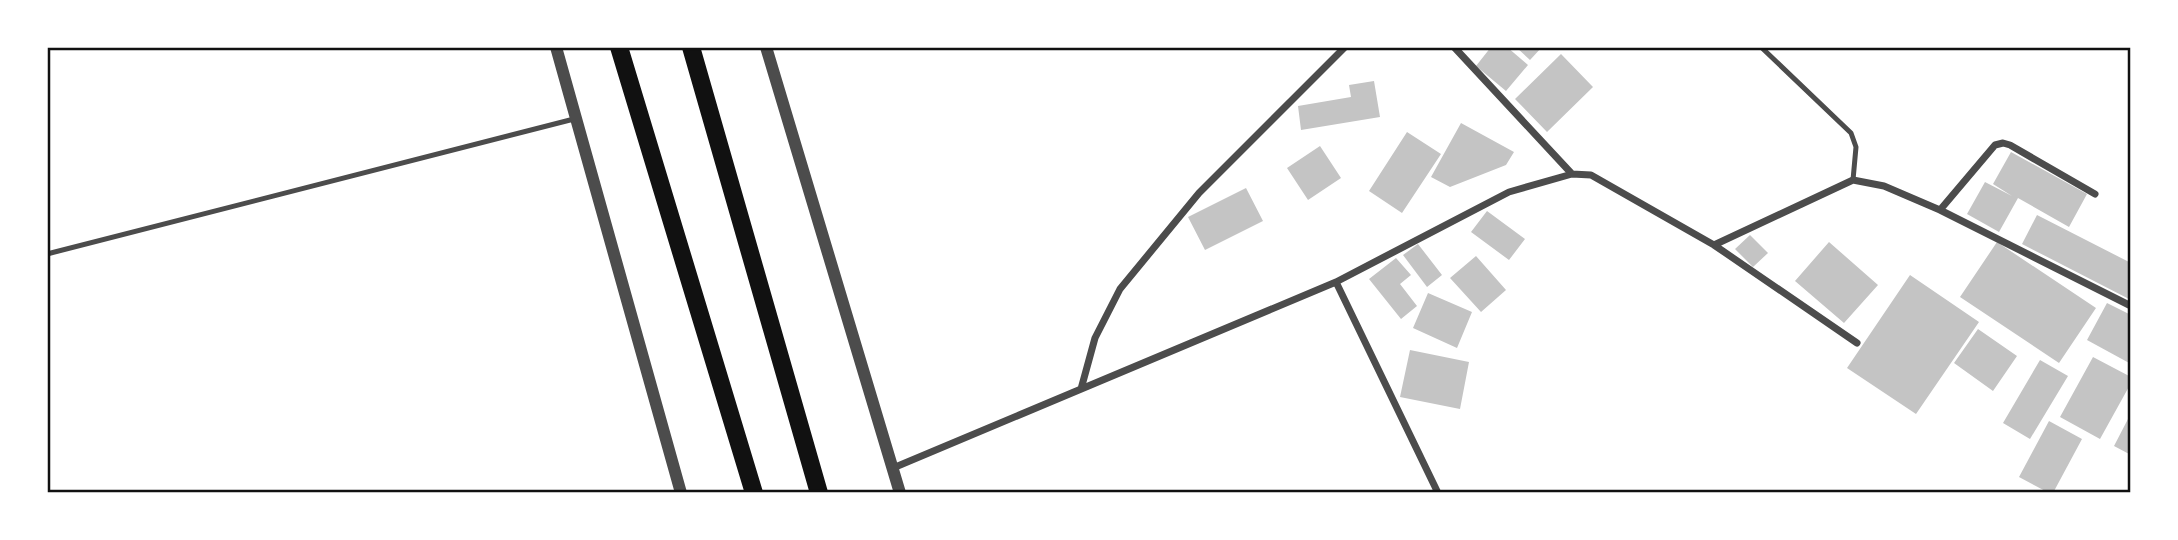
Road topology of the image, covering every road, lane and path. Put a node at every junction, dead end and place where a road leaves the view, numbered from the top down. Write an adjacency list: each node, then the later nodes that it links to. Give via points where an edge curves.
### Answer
1 (556, 47): 8 (street)
2 (619, 47): 21 (main road)
3 (691, 47): 22 (main road)
4 (766, 47): 19 (street)
5 (1345, 47): 18 (street, via 1199,193 1120,289 1095,338)
6 (1454, 47): 9 (street)
7 (1761, 47): 10 (lane, via 1851,133 1856,147)
8 (577, 118): 14 (lane); 20 (street)
9 (1572, 174): 13 (street, via 1591,175); 15 (street, via 1509,192)
10 (1853, 180): 12 (street, via 1884,186); 13 (street)
11 (2095, 194): 12 (street, via 2003,143 1995,145)
12 (1940, 210): 16 (street)
13 (1714, 245): 17 (street)
14 (47, 254)
15 (1335, 282): 18 (street); 24 (street)
16 (2131, 306)
17 (1857, 343)
18 (1081, 389): 19 (street)
19 (893, 468): 23 (street)
20 (681, 493)
21 (754, 493)
22 (819, 493)
23 (900, 493)
24 (1438, 493)

